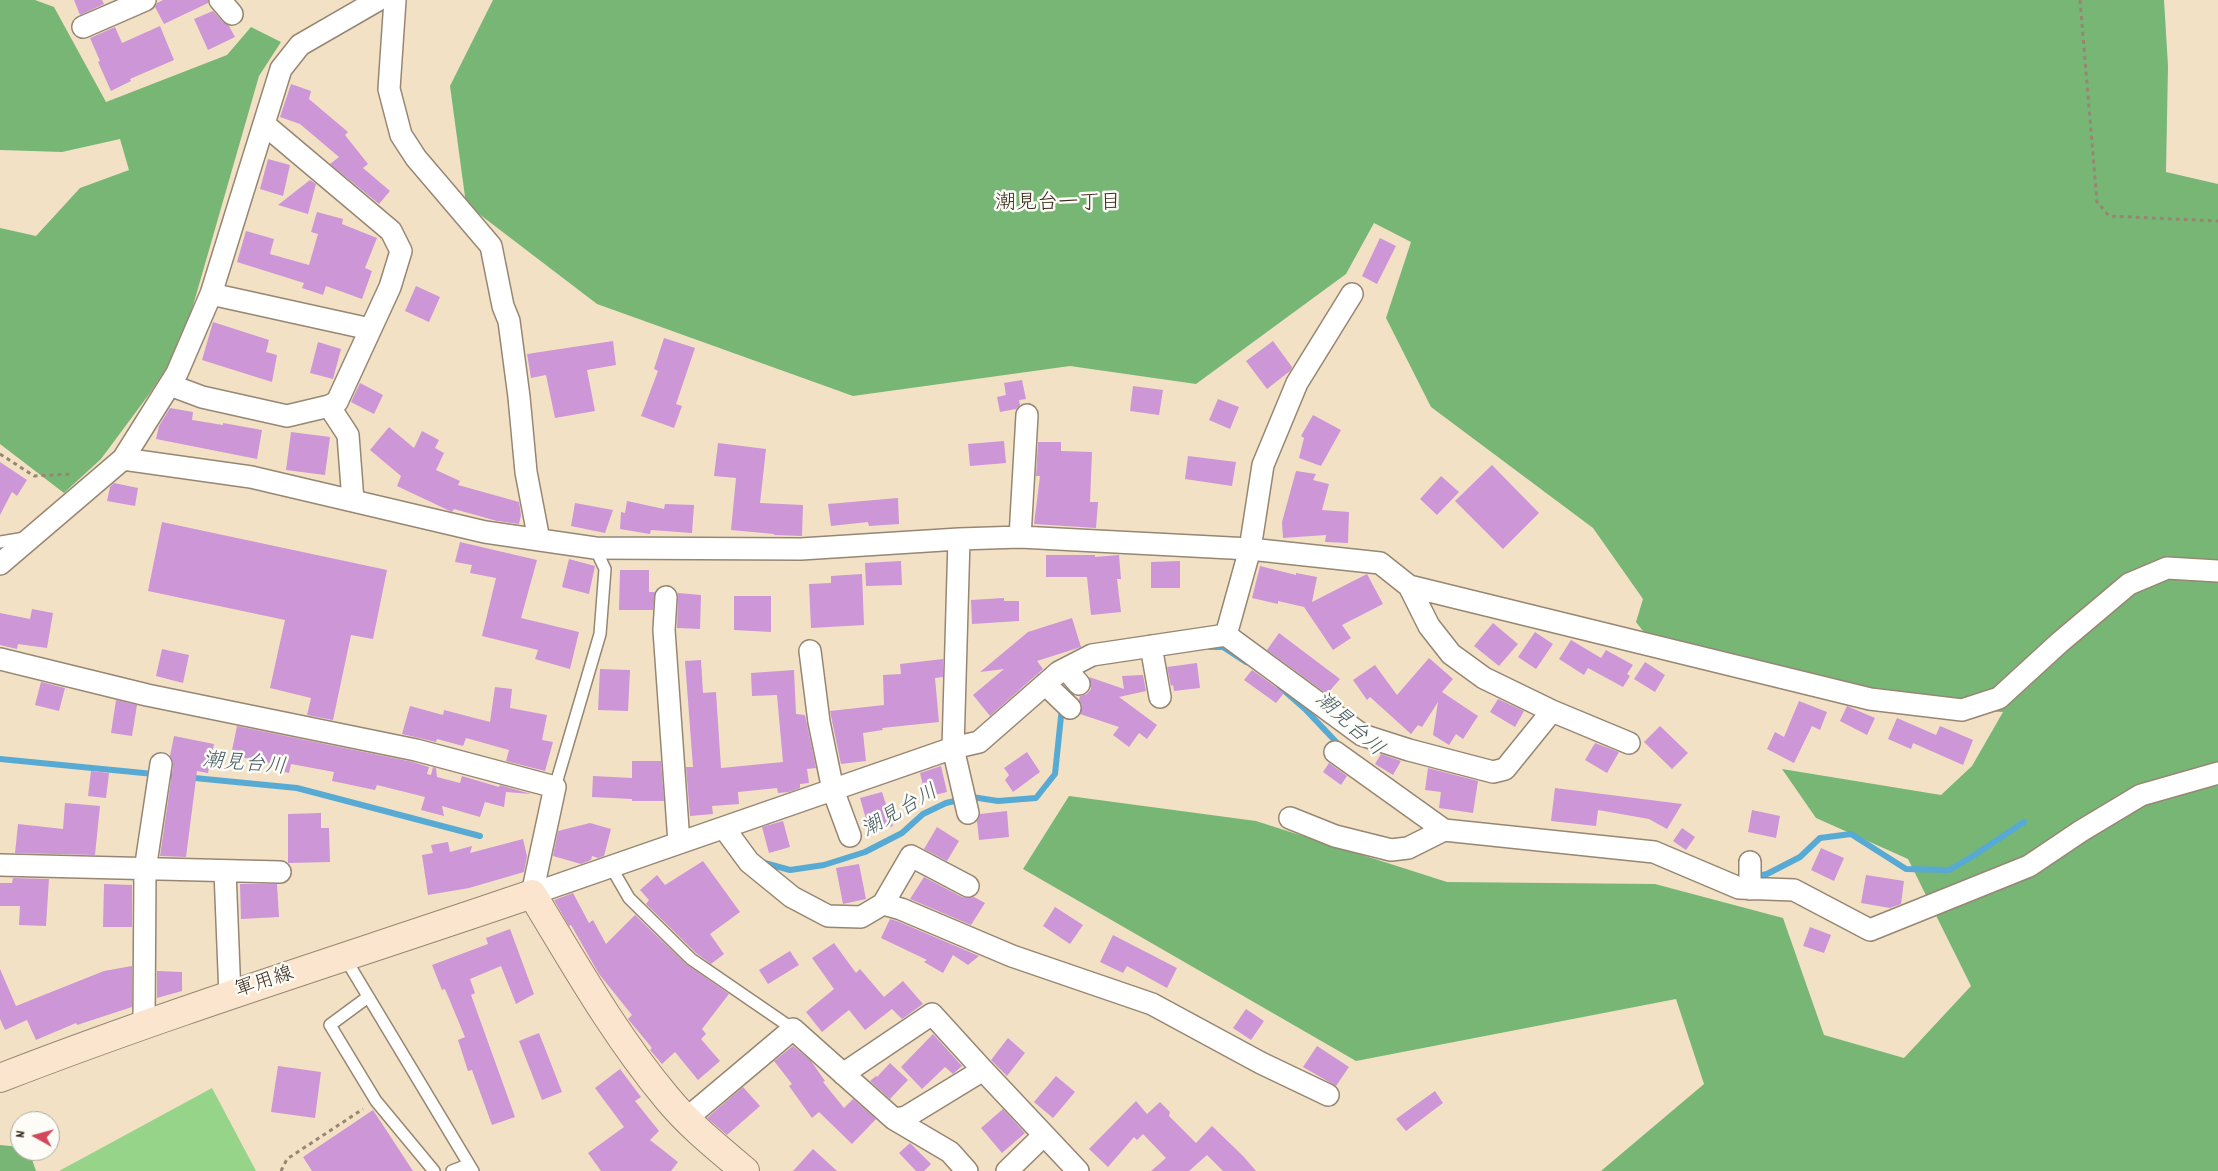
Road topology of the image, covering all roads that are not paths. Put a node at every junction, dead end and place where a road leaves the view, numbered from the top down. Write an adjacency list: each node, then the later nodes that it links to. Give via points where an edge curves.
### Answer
1 (145, 0): 4 (street)
2 (378, 0): 5 (street, via 300,45 282,69)
3 (395, 0): 17 (street, via 389,90 401,135 416,158 491,246 509,321 526,472)
4 (83, 27)
5 (264, 124): 6 (street); 8 (street, via 391,231 401,250 390,287)
6 (211, 294): 8 (street); 9 (street)
7 (1352, 294): 20 (street, via 1297,383 1263,465)
8 (370, 329): 10 (street, via 337,402)
9 (170, 385): 10 (street, via 202,397 287,416); 12 (street)
10 (329, 406): 13 (street, via 348,435)
11 (1027, 415): 14 (street)
12 (122, 459): 13 (street, via 251,477); 15 (street)
13 (353, 501): 17 (street, via 485,532)
14 (1020, 537): 16 (street); 20 (street)
15 (29, 538): 18 (lane); 21 (street)
16 (959, 539): 19 (street, via 801,549); 33 (street)
17 (539, 540): 19 (street)
18 (0, 542)
19 (595, 548): 38 (lane, via 605,569 600,634)
20 (1250, 549): 23 (street, via 1380,564); 25 (street)
21 (0, 564)
22 (2218, 571): 23 (street, via 2167,568 2128,584 1999,698 1962,710 1870,699)
23 (1409, 586): 30 (street, via 1430,626 1451,654 1484,678)
24 (666, 597): 45 (street, via 664,630)
25 (1226, 635): 27 (street); 31 (street)
26 (810, 651): 39 (street, via 819,722)
27 (1152, 651): 29 (street); 33 (street, via 1092,655 1071,675 1060,698 979,742)
28 (0, 658): 38 (street, via 147,695 416,750)
29 (1160, 697)
30 (1552, 711): 31 (street, via 1505,769 1493,772); 32 (street)
31 (1362, 735): 35 (street)
32 (1629, 743)
33 (953, 748): 39 (street); 40 (street)
34 (1335, 752): 35 (street)
35 (1359, 763): 42 (street)
36 (160, 772): 48 (street)
37 (2218, 773): 42 (street, via 2141,795 2029,866 1870,930 1794,890 1750,876 1739,888 1658,844)
38 (556, 788): 52 (street)
39 (833, 790): 43 (street); 44 (street)
40 (966, 803)
41 (1290, 818): 42 (street, via 1335,836 1391,850 1408,848)
42 (1445, 822)
43 (724, 828): 45 (street); 53 (street, via 749,862 792,897 828,916 861,916)
44 (850, 836)
45 (679, 844): 47 (street)
46 (0, 865): 48 (street)
47 (611, 867): 52 (street); 58 (lane, via 629,898 691,958)
48 (145, 870): 49 (street); 57 (street)
49 (224, 871): 50 (street); 55 (street)
50 (280, 872)
51 (968, 886): 53 (street, via 911,856)
52 (532, 894): 54 (street, 軍用線); 63 (street, via 640,1063)
53 (883, 904): 62 (street, via 1012,956 1152,1004)
54 (345, 958): 55 (street, 軍用線); 56 (lane)
55 (230, 996): 57 (street, 軍用線)
56 (368, 997): 66 (lane); 67 (lane, via 330,1025 376,1101)
57 (144, 1023): 61 (street, 軍用線)
58 (792, 1029): 60 (street); 63 (street)
59 (983, 1070): 60 (street, via 932,1014); 64 (street, via 906,1118); 65 (street)
60 (843, 1074): 64 (street)
61 (0, 1078)
62 (1328, 1095)
63 (686, 1119): 69 (street)
64 (894, 1119): 70 (street, via 950,1152)
65 (1044, 1135): 71 (street); 72 (street)
66 (471, 1168): 68 (lane)
67 (434, 1171)
68 (452, 1171)
69 (745, 1171)
70 (967, 1171)
71 (1007, 1171)
72 (1078, 1171)

